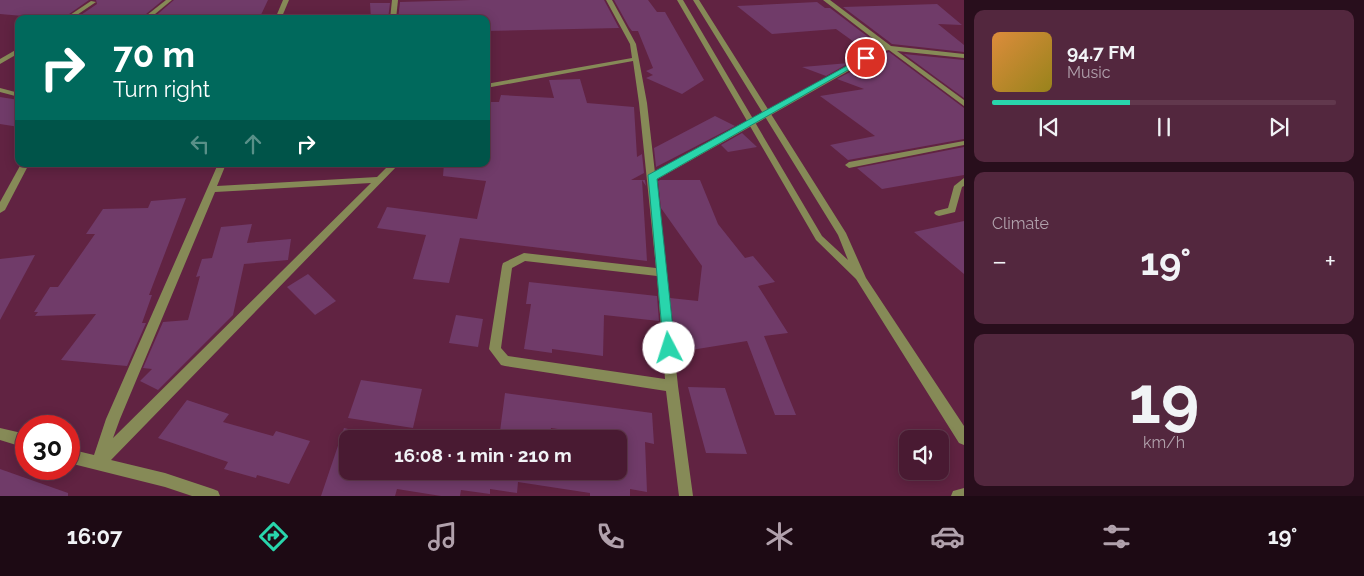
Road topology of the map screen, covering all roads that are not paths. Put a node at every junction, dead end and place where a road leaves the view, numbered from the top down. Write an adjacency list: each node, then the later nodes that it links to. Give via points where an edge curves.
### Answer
1 (169, 0): 10 (street)
2 (286, 0): 11 (street)
3 (395, 0): 12 (street)
4 (609, 0): 16 (street, via 633,44)
5 (680, 0): 23 (street)
6 (696, 0): 22 (street)
7 (826, 0): 13 (street)
8 (94, 2): 9 (street)
9 (73, 15)
10 (150, 15)
11 (280, 15)
12 (393, 15)
13 (891, 48): 15 (street); 21 (street); 22 (street, via 882,49)
14 (15, 53): 17 (street)
15 (964, 56)
16 (635, 59): 18 (street); 29 (street)
17 (0, 62)
18 (490, 85)
19 (0, 90): 20 (street)
20 (15, 94)
21 (964, 104)
22 (767, 113): 23 (street); 35 (street, via 842,235)
23 (753, 121): 29 (street); 35 (street, via 819,238)
24 (964, 143): 25 (street)
25 (849, 165)
26 (23, 167): 32 (street)
27 (221, 167): 31 (street)
28 (382, 172): 31 (street); 41 (street)
29 (652, 178): 34 (street)
30 (964, 181): 33 (street, via 958,186 952,210)
31 (211, 189): 41 (street, via 113,419)
32 (0, 210)
33 (938, 213)
34 (662, 273): 36 (street); 36 (street, via 524,258 507,266 495,349 504,361)
35 (861, 279): 39 (street)
36 (672, 386): 44 (street)
37 (0, 434): 38 (street)
38 (15, 438)
39 (964, 438)
40 (80, 459): 41 (street)
41 (98, 463): 43 (street)
42 (964, 495): 45 (street)
43 (213, 496)
44 (686, 496)
45 (958, 496)

